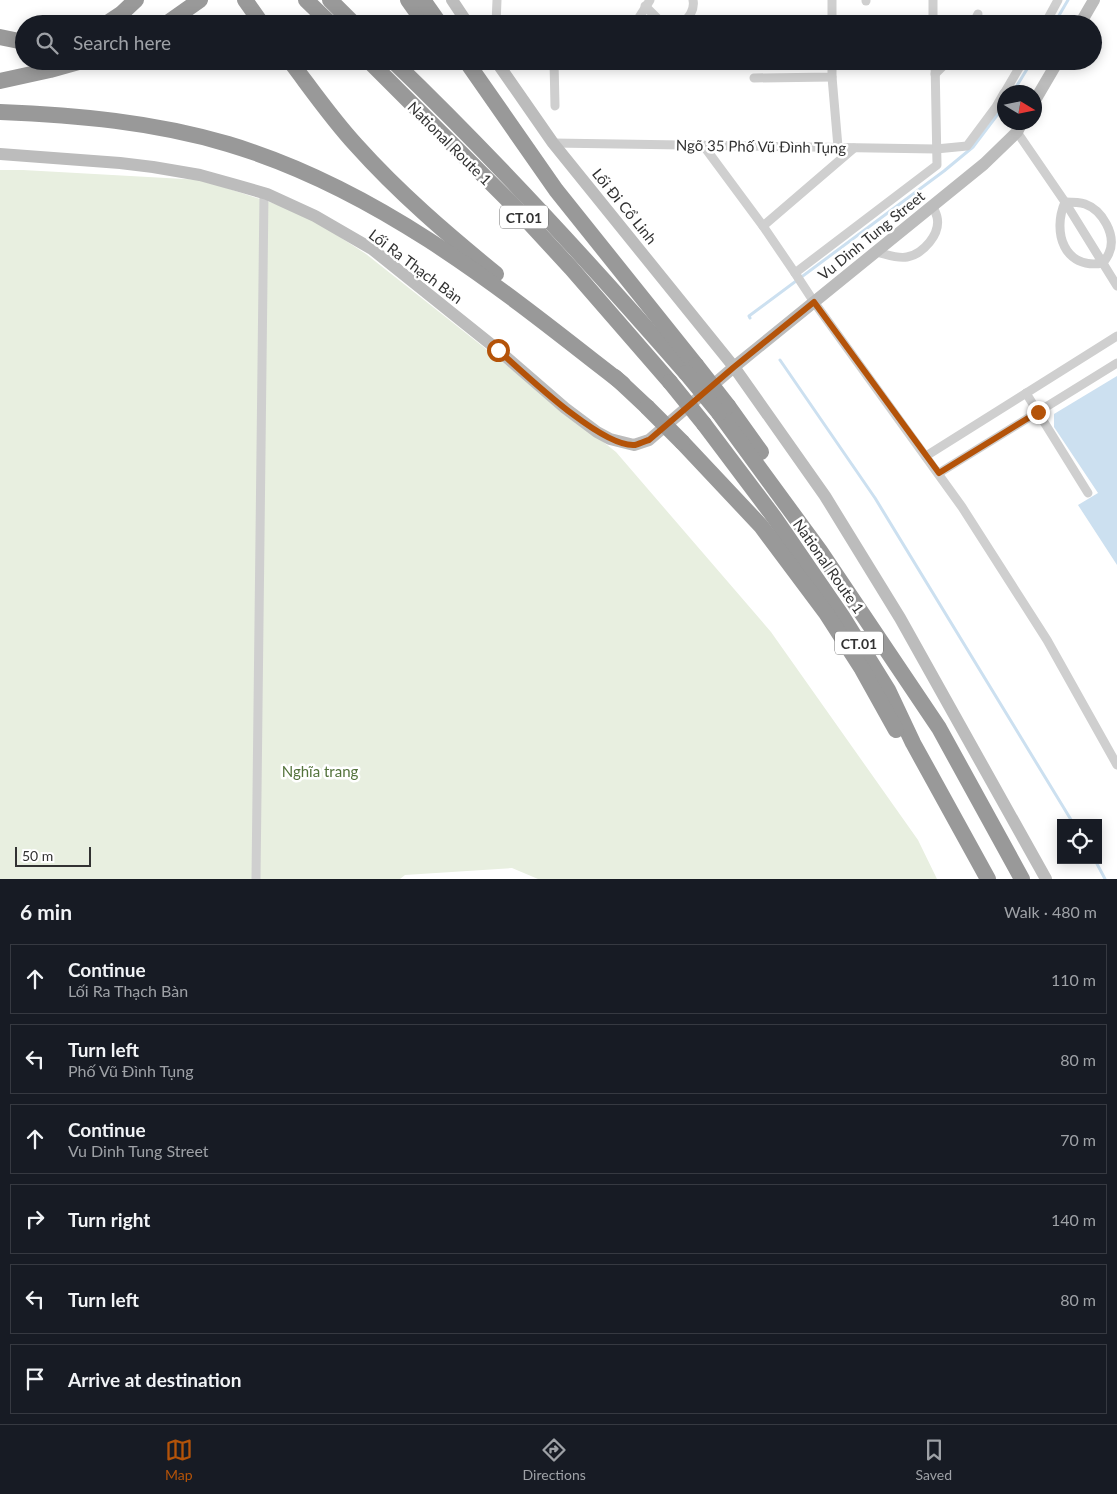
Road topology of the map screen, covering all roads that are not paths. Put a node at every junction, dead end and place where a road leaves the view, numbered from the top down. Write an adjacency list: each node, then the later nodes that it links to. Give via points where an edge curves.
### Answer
1 (136, 0): 16 (highway)
2 (200, 0): 17 (highway)
3 (245, 0): 18 (highway)
4 (306, 0): 19 (highway)
5 (330, 0): 20 (highway)
6 (408, 0): 21 (highway)
7 (424, 0): 22 (highway)
8 (452, 0): 23 (main road)
9 (497, 0): 24 (street)
10 (693, 0): 27 (street)
11 (832, 0): 28 (street)
12 (933, 0): 29 (street)
13 (1058, 0): 30 (street)
14 (1094, 0): 31 (main road)
15 (648, 3): 25 (street); 26 (street)
16 (120, 15)
17 (179, 15)
18 (256, 15)
19 (322, 15)
20 (345, 15)
21 (419, 15)
22 (434, 15)
23 (462, 15)
24 (496, 15)
25 (640, 15)
26 (657, 15)
27 (690, 15)
28 (832, 15)
29 (934, 15)
30 (1049, 15)
31 (1085, 15)
32 (0, 37): 33 (highway)
33 (15, 40)
34 (50, 70): 50 (highway)
35 (297, 70): 78 (highway, via 341,128 402,193)
36 (378, 70): 88 (highway, National Route 1 / CT.01, bridge, via 571,268 704,424 774,517 847,624 888,690 913,743)
37 (402, 70): 77 (highway, National Route 1 / CT.01)
38 (462, 70): 63 (highway)
39 (472, 70): 63 (highway)
40 (502, 70): 58 (main road, Lối Đi Cổ Linh)
41 (554, 70): 54 (street)
42 (832, 70): 48 (street)
43 (935, 70): 47 (street)
44 (939, 70): 47 (street)
45 (1018, 70): 51 (street)
46 (1053, 70): 52 (main road)
47 (935, 74): 62 (street)
48 (832, 77): 49 (street); 60 (street)
49 (754, 78)
50 (3, 80)
51 (1010, 85)
52 (1042, 88)
53 (997, 105): 62 (street, Ngõ 35 Phố Vũ Đình Tụng, via 967,146)
54 (554, 106)
55 (0, 112): 78 (highway, via 144,124 228,144 298,169 415,230 532,312)
56 (1016, 130): 67 (main road, Vu Dinh Tung Street, via 984,164)
57 (1021, 130): 66 (street)
58 (553, 143): 59 (street, Ngõ 35 Phố Vũ Đình Tụng); 76 (main road, Lối Đi Cổ Linh)
59 (703, 145): 60 (street, Ngõ 35 Phố Vũ Đình Tụng); 68 (street)
60 (838, 147): 61 (street, Ngõ 35 Phố Vũ Đình Tụng)
61 (854, 148): 62 (street, Ngõ 35 Phố Vũ Đình Tụng); 68 (street)
62 (936, 149): 71 (street, via 937,165)
63 (530, 151): 77 (highway)
64 (0, 154): 65 (main road, Lối Ra Thạch Bàn, via 153,167 200,175)
65 (264, 193): 81 (main road, Lối Ra Thạch Bàn, via 314,216 372,249 597,432); 86 (street)
66 (1065, 202): 70 (street); 70 (street, via 1059,224 1066,248 1073,258 1082,263); 70 (street, via 1086,204 1102,218 1112,240 1110,252)
67 (933, 206): 69 (main road, Vu Dinh Tung Street); 69 (street, via 938,218 936,231 925,248 905,257)
68 (763, 226): 71 (street)
69 (876, 252): 73 (main road, Vu Dinh Tung Street)
70 (1103, 263): 72 (street)
71 (795, 273): 73 (street)
72 (1117, 286)
73 (812, 298): 76 (main road, Vu Dinh Tung Street); 82 (street)
74 (1117, 336): 79 (street)
75 (1117, 363): 80 (street)
76 (734, 367): 81 (main road, Vu Dinh Tung Street, via 649,440); 90 (main road, Lối Đi Cổ Linh, via 872,569)
77 (691, 369): 89 (highway, National Route 1 / CT.01, bridge, via 724,409 939,728)
78 (623, 384): 87 (highway, bridge, via 761,526 826,613 862,669)
79 (1026, 393): 80 (street); 82 (street)
80 (1038, 412): 83 (street); 84 (street)
81 (634, 445)
82 (926, 456): 83 (street)
83 (939, 473): 85 (street, via 1048,640)
84 (1088, 493)
85 (1117, 765)
86 (256, 879)
87 (978, 879)
88 (988, 879)
89 (1022, 879)
90 (1046, 879)

